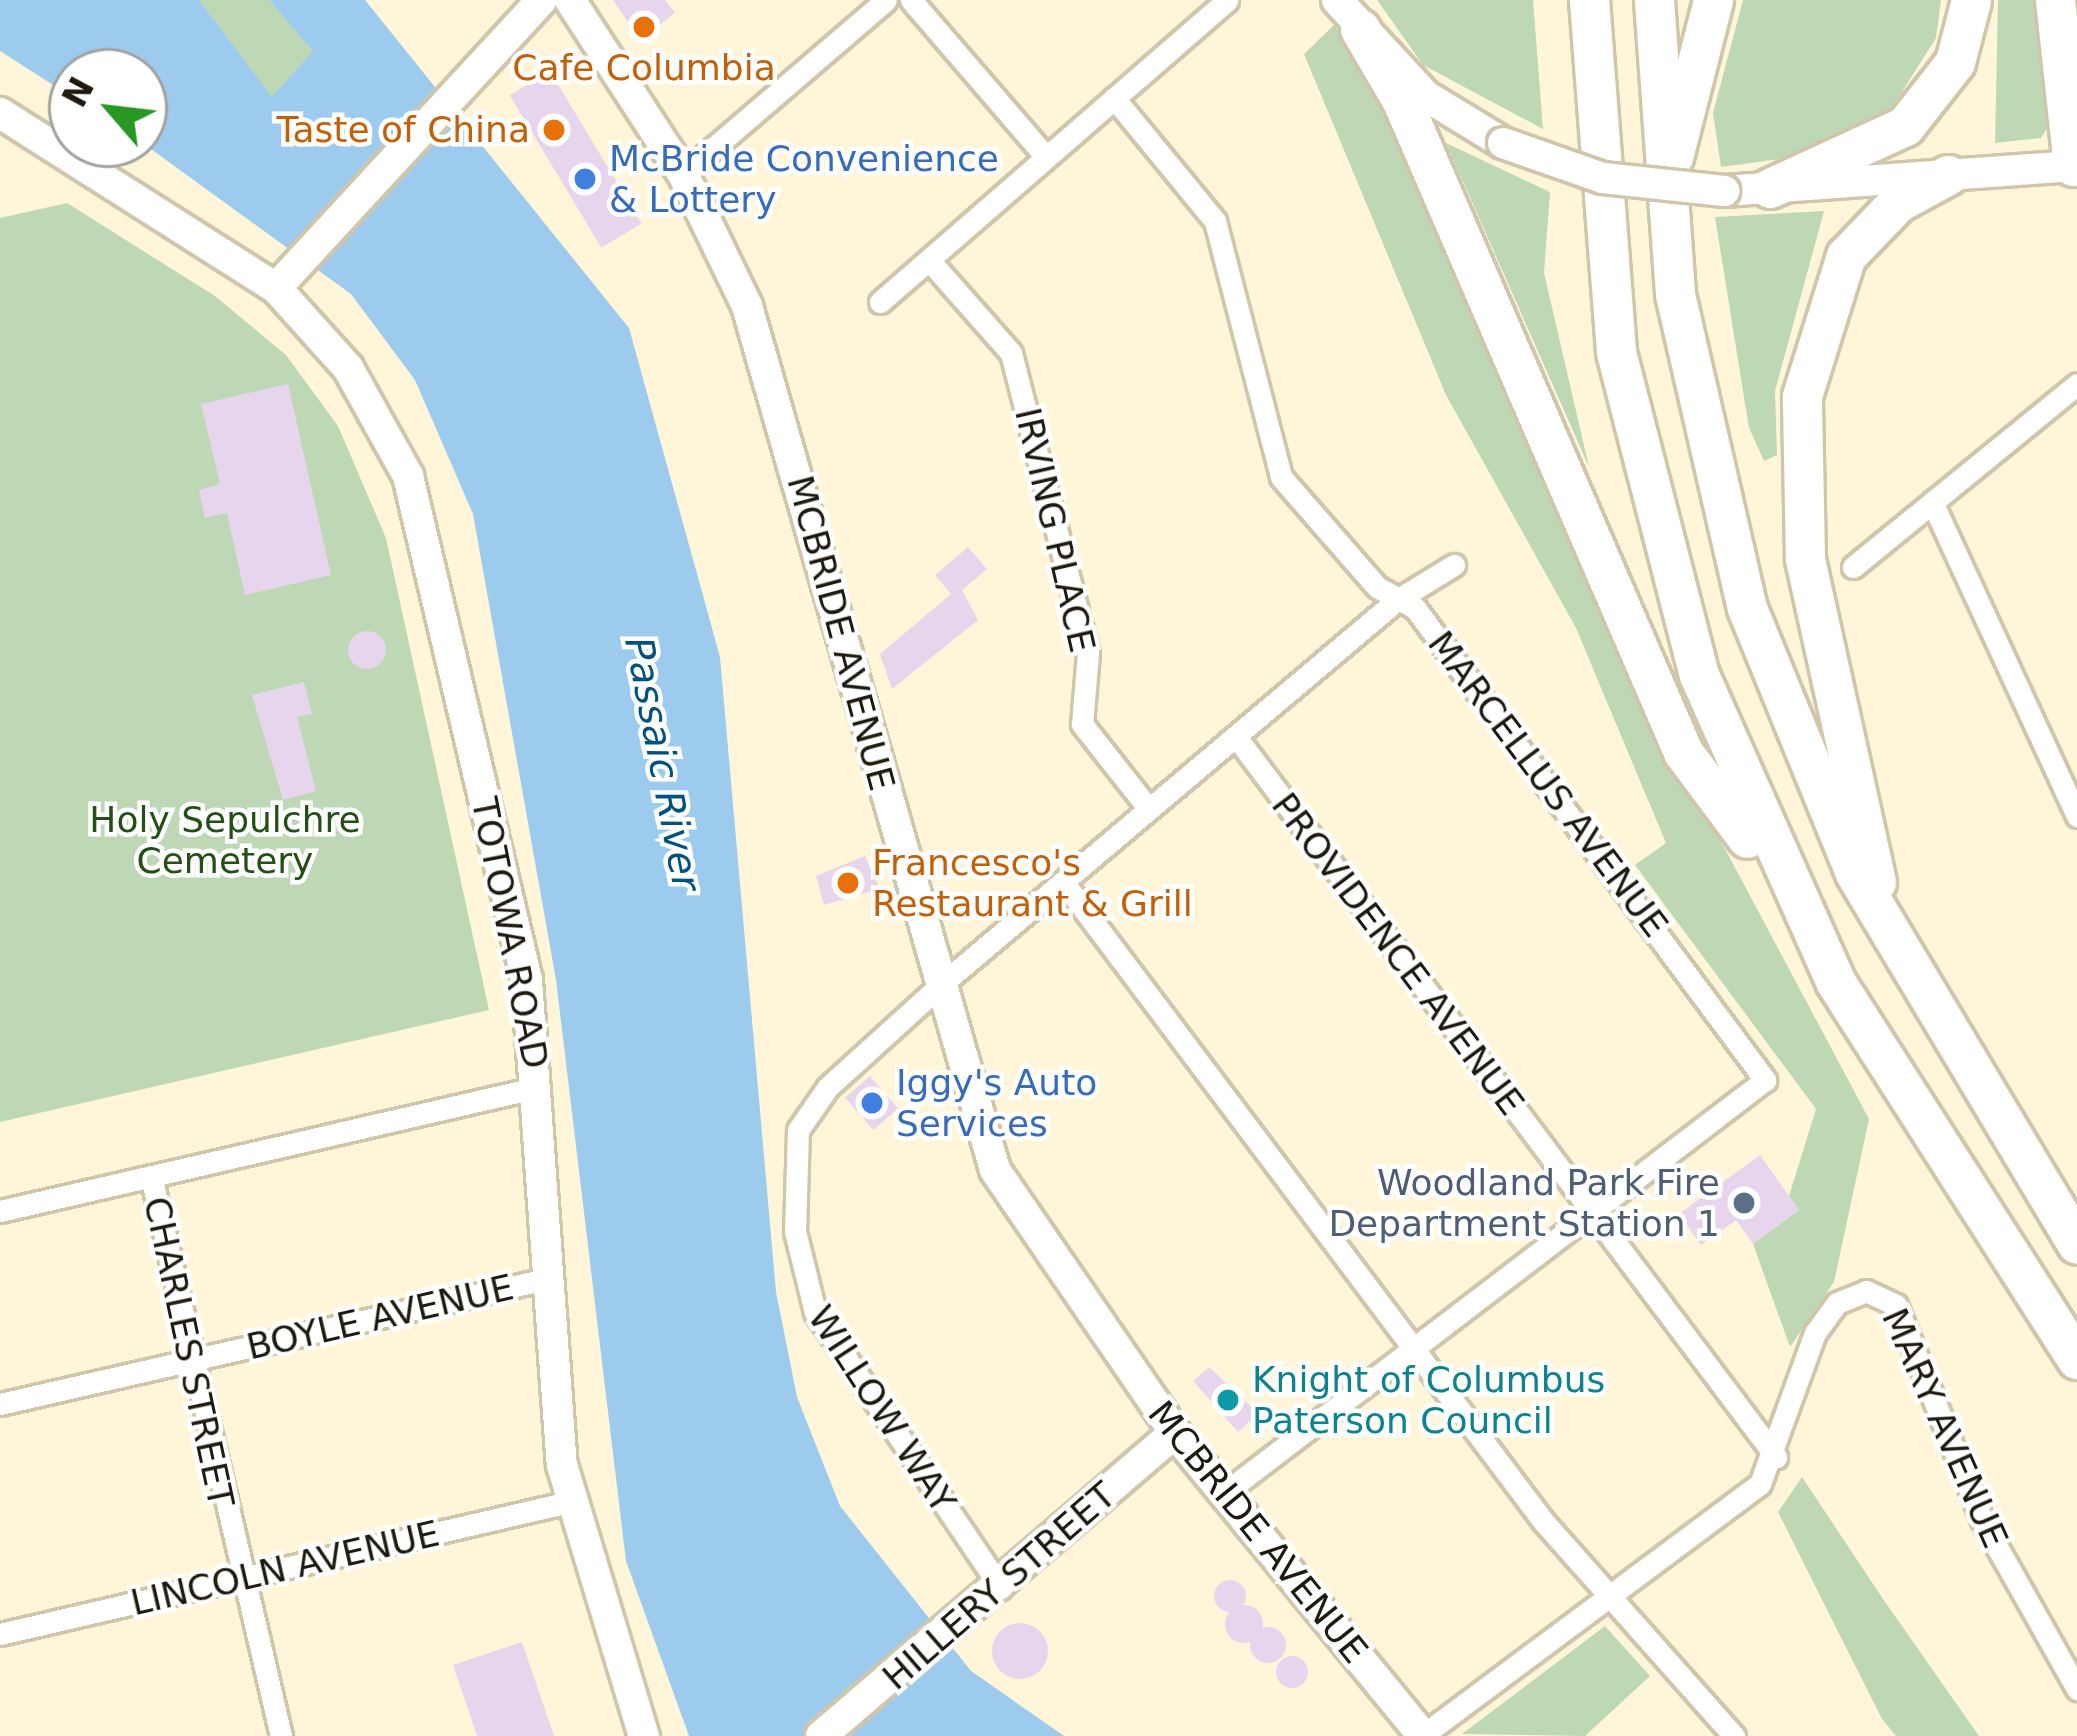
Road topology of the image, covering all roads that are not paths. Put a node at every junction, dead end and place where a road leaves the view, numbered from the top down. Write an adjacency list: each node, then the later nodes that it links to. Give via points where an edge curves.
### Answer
1 (542, 0): 23 (street)
2 (570, 0): 18 (street, MCBRIDE AVENUE)
3 (886, 0): 18 (street)
4 (911, 0): 16 (street)
5 (1227, 0): 13 (street)
6 (1570, 0): 14 (highway)
7 (1589, 0): 14 (highway)
8 (1654, 0): 21 (highway)
9 (1713, 0): 21 (highway)
10 (1971, 0): 20 (highway, via 1955,62 1905,126)
11 (2055, 0): 17 (highway)
12 (1348, 15): 20 (street, bridge, via 1426,96 1503,142 1603,178); 34 (highway, via 1402,101 1683,752)
13 (1114, 98): 16 (street); 29 (street, MARCELLUS AVENUE, via 1215,221 1270,460)
14 (1590, 98): 34 (highway, via 1606,286 1642,483 1699,675)
15 (0, 113): 23 (street, TOTOWA ROAD)
16 (1046, 158): 22 (street)
17 (2075, 166): 19 (street)
18 (683, 174): 36 (street, MCBRIDE AVENUE, via 762,349)
19 (1948, 175): 20 (street); 35 (highway, via 1898,202 1846,256 1816,327 1800,417 1805,559)
20 (1770, 188)
21 (1663, 201): 35 (highway, via 1701,435 1747,608)
22 (928, 260): 24 (street); 31 (street, IRVING PLACE, via 1011,353 1088,653 1082,724)
23 (283, 279): 37 (street, TOTOWA ROAD, via 372,404 422,517 526,980)
24 (880, 302)
25 (2077, 384): 26 (street)
26 (1932, 502): 28 (street); 32 (street)
27 (1454, 565): 29 (street, WILLOW WAY)
28 (1853, 567)
29 (1397, 600): 30 (street, WILLOW WAY); 40 (street, MARCELLUS AVENUE, via 1456,660 1764,1074 1741,1105)
30 (1237, 738): 31 (street, WILLOW WAY); 40 (street, PROVIDENCE AVENUE)
31 (1149, 809): 33 (street, WILLOW WAY)
32 (2077, 816)
33 (1064, 883): 36 (street, WILLOW WAY); 43 (street)
34 (1792, 898): 44 (highway, via 1941,1159)
35 (1888, 937): 41 (highway)
36 (937, 988): 47 (street, MCBRIDE AVENUE, via 994,1170); 52 (street, WILLOW WAY, via 810,1110 790,1170 795,1231 815,1312)
37 (539, 1087): 38 (street); 42 (street, TOTOWA ROAD)
38 (151, 1176): 39 (street); 45 (street, CHARLES STREET)
39 (0, 1211)
40 (1593, 1216): 43 (street); 48 (street, PROVIDENCE AVENUE)
41 (2077, 1244)
42 (550, 1278): 45 (street, BOYLE AVENUE); 50 (street, TOTOWA ROAD)
43 (1414, 1352): 49 (street); 53 (street)
44 (2077, 1359)
45 (190, 1360): 46 (street, BOYLE AVENUE); 51 (street, CHARLES STREET)
46 (0, 1404)
47 (1175, 1433): 49 (street, MCBRIDE AVENUE); 52 (street, HILLERY STREET)
48 (1776, 1457): 53 (street, via 1750,1492); 55 (street, MARY AVENUE, via 1824,1317 1853,1294 1884,1294 1983,1522)
49 (1223, 1494): 59 (street, MCBRIDE AVENUE)
50 (569, 1502): 51 (street, LINCOLN AVENUE); 57 (street, TOTOWA ROAD)
51 (238, 1579): 54 (street, LINCOLN AVENUE); 56 (street, CHARLES STREET)
52 (1001, 1588): 58 (street, HILLERY STREET)
53 (1610, 1596): 59 (street); 60 (street)
54 (0, 1634)
55 (2077, 1689)
56 (281, 1736)
57 (644, 1736)
58 (821, 1736)
59 (1423, 1736)
60 (1735, 1736)

